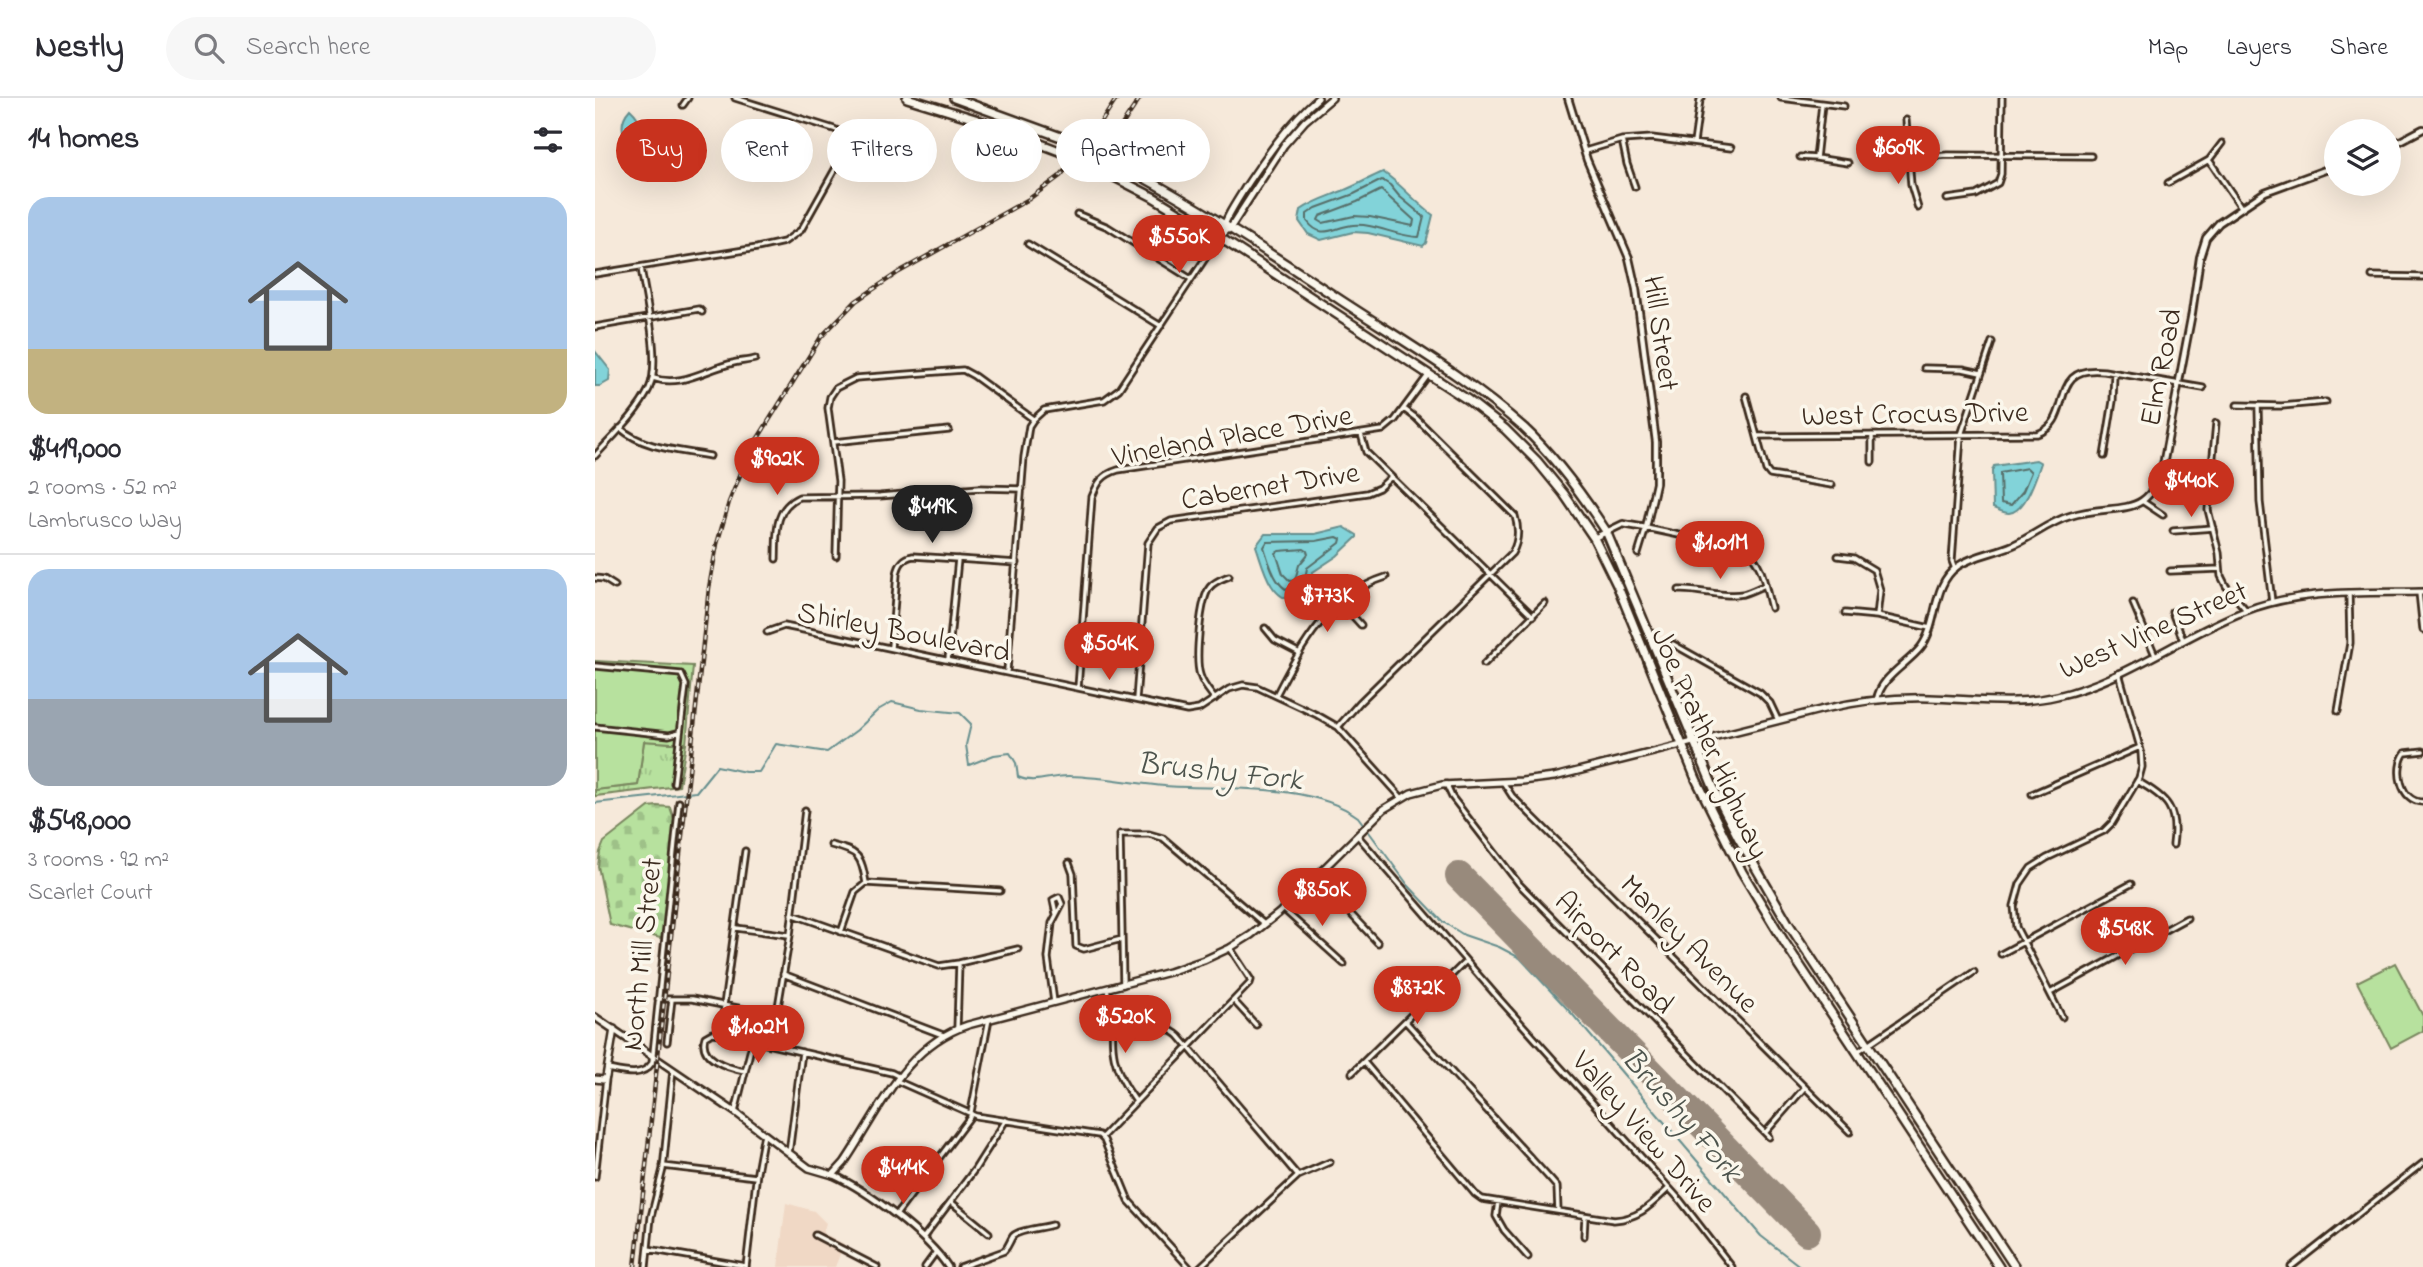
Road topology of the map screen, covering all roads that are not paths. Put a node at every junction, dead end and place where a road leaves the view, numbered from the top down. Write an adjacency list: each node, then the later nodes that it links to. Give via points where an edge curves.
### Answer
1 (688, 98): 12 (street)
2 (735, 98): 15 (street)
3 (907, 98): 39 (highway, Joe Prather Highway, bridge, via 1062,152 1153,197)
4 (954, 98): 38 (highway, Joe Prather Highway, bridge, via 1072,141)
5 (1318, 98): 38 (main road, via 1280,137)
6 (1332, 98): 38 (main road, via 1284,145)
7 (1568, 98): 22 (street, Hill Street)
8 (1702, 98): 19 (street)
9 (1781, 98): 11 (street)
10 (2002, 98): 23 (street)
11 (1822, 104): 13 (street); 26 (street)
12 (683, 105)
13 (1844, 106)
14 (1906, 120): 27 (street)
15 (827, 128)
16 (2423, 129): 18 (street)
17 (1622, 140): 19 (street); 22 (street); 33 (street)
18 (2401, 141)
19 (1693, 143): 21 (street)
20 (2221, 143): 28 (street)
21 (1731, 148)
22 (1585, 151): 83 (street, Hill Street, via 1618,227 1636,289 1656,450 1655,492)
23 (2001, 155): 25 (street); 27 (street); 34 (street, via 1999,183 1976,195)
24 (1800, 156): 26 (street)
25 (2091, 156)
26 (1816, 158): 29 (street)
27 (1909, 158): 36 (street)
28 (2209, 160): 32 (street); 35 (street)
29 (1849, 163)
30 (2324, 170): 35 (street, Elm Road, via 2278,186)
31 (828, 182): 41 (street, via 801,230 784,242)
32 (2168, 183)
33 (1636, 187)
34 (1947, 199)
35 (2241, 207): 57 (street, Elm Road, via 2214,227 2203,244)
36 (1918, 208)
37 (1077, 214): 45 (street, via 1108,227)
38 (1227, 225): 39 (main road); 85 (highway, Joe Prather Highway, via 1506,413 1565,472)
39 (1219, 237): 45 (street); 55 (highway, Joe Prather Highway)
40 (1028, 244): 48 (street)
41 (641, 267): 42 (street); 47 (street)
42 (595, 274)
43 (2372, 276): 44 (street)
44 (2423, 276)
45 (1191, 279): 48 (street)
46 (702, 312): 47 (street, via 691,309)
47 (648, 316): 49 (street); 56 (street)
48 (1161, 326): 64 (street, via 1113,395 1051,408)
49 (595, 327)
50 (1992, 342): 53 (street)
51 (755, 359): 56 (street, via 683,380)
52 (1924, 368): 53 (street)
53 (1981, 373): 70 (street)
54 (2114, 373): 57 (street, West Crocus Drive); 70 (street, West Crocus Drive, via 2088,370 2074,376 2065,387 2056,420 2042,433); 75 (street)
55 (1429, 374): 63 (street, Vineland Place Drive); 87 (highway, Joe Prather Highway, via 1516,439 1560,488)
56 (653, 378): 66 (street, via 644,398)
57 (2178, 385): 58 (street, West Crocus Drive); 81 (street, Elm Road, via 2162,472)
58 (2203, 388)
59 (1746, 396): 71 (street)
60 (2326, 402): 62 (street)
61 (2237, 405): 62 (street)
62 (2258, 406): 106 (street, via 2260,502)
63 (1403, 408): 68 (street, Vineland Place Drive, via 1383,430); 97 (street, via 1515,516 1516,546)
64 (1033, 419): 72 (street, via 963,370 856,378 830,397); 79 (street, via 1026,435)
65 (2216, 423): 84 (street, via 2208,510)
66 (619, 428): 73 (street); 74 (street, via 643,443)
67 (949, 430): 72 (street)
68 (1361, 434): 77 (street, via 1366,452); 131 (street, Vineland Place Drive, via 1118,470 1097,482 1092,497)
69 (1872, 435): 70 (street, West Crocus Drive); 71 (street, West Crocus Drive); 76 (street)
70 (1961, 435): 94 (street)
71 (1757, 436): 78 (street, via 1770,475)
72 (833, 442): 80 (street)
73 (595, 456)
74 (710, 456)
75 (2104, 456)
76 (1872, 462)
77 (1391, 477): 97 (street); 134 (street, Cabernet Drive, via 1367,493 1171,521 1158,528 1149,543)
78 (1832, 485)
79 (1022, 489): 80 (street); 93 (street)
80 (837, 496): 89 (street); 91 (street, via 806,496 788,503 778,521)
81 (2142, 501): 82 (street); 94 (street, via 2119,510 2067,516 2015,545)
82 (2164, 515)
83 (1646, 528): 85 (street, via 1623,524); 88 (street); 102 (street, via 1745,550 1754,556)
84 (2213, 528): 86 (street); 95 (street)
85 (1606, 531): 87 (street); 141 (highway, Joe Prather Highway)
86 (2173, 531)
87 (1594, 538): 142 (highway, Joe Prather Highway)
88 (1638, 554)
89 (836, 556)
90 (1838, 556): 114 (street, via 1862,561 1874,570 1880,590)
91 (776, 559)
92 (958, 559): 93 (street); 123 (street, via 913,556 900,564); 126 (street)
93 (1017, 563): 129 (street)
94 (1955, 569): 118 (street, via 1941,589)
95 (2220, 569): 96 (street); 111 (street, via 2226,586)
96 (2170, 571)
97 (1490, 575): 115 (street); 139 (street)
98 (1229, 576): 133 (street, via 1217,580 1203,600 1198,664 1204,685)
99 (1386, 577): 107 (street, via 1365,583)
100 (595, 578): 101 (street)
101 (615, 586)
102 (1765, 586): 103 (street, via 1743,594); 110 (street)
103 (1679, 590)
104 (2421, 592): 105 (main road, West Vine Street); 119 (street)
105 (2349, 593): 106 (main road, West Vine Street); 136 (street, via 2350,643)
106 (2272, 602): 111 (main road, West Vine Street)
107 (1341, 603): 116 (street); 124 (street, via 1312,631)
108 (1545, 603): 115 (street)
109 (2133, 603): 125 (street)
110 (1771, 608)
111 (2246, 610): 121 (main road, West Vine Street)
112 (2172, 612): 121 (street)
113 (1845, 613): 114 (street)
114 (1877, 615): 118 (street)
115 (1532, 616): 127 (street)
116 (1361, 625)
117 (1265, 628): 124 (street, via 1275,640)
118 (1930, 628): 135 (street, via 1923,645 1885,684)
119 (2423, 630)
120 (767, 632): 123 (street, Shirley Boulevard, via 784,626)
121 (2183, 640): 125 (main road, West Vine Street)
122 (1673, 644): 137 (street, via 1764,696)
123 (891, 648): 126 (street, Shirley Boulevard)
124 (1299, 652): 132 (street)
125 (2155, 655): 130 (main road, West Vine Street)
126 (948, 660): 129 (street, Shirley Boulevard)
127 (1484, 664)
128 (595, 666): 140 (street, via 681,674 686,685)
129 (1007, 672): 131 (street, Shirley Boulevard)
130 (2119, 673): 135 (main road, West Vine Street, via 2070,693 2030,701); 143 (street)
131 (1078, 688): 134 (street, Shirley Boulevard)
132 (1276, 695): 133 (street, Shirley Boulevard, via 1243,685); 139 (street, Shirley Boulevard)
133 (1215, 699): 134 (street, Shirley Boulevard, via 1187,711)
134 (1136, 700)
135 (1877, 700): 137 (main road, West Vine Street)
136 (2338, 711)
137 (1778, 720): 141 (main road, West Vine Street)
138 (595, 727): 140 (street)
139 (1338, 727): 150 (street, Shirley Boulevard)
140 (680, 733): 147 (street)
141 (1694, 742): 142 (main road, West Vine Street); 203 (highway, Joe Prather Highway, via 1738,837)
142 (1682, 745): 146 (main road, West Vine Street, via 1553,777); 206 (highway, Joe Prather Highway, via 1742,872)
143 (2140, 747): 145 (street, via 2142,767); 149 (street)
144 (2423, 751): 152 (street, via 2405,753 2400,759 2407,796)
145 (2137, 781): 156 (street, via 2171,806); 172 (street, via 2104,831 2047,858 2027,873 2014,906 2014,922)
146 (1503, 782): 148 (main road, West Vine Street); 216 (street, Manley Avenue)
147 (674, 783)
148 (1446, 784): 150 (main road, West Vine Street); 216 (street, Airport Road, via 1519,884 1767,1135)
149 (2032, 794)
150 (1401, 797): 154 (main road)
151 (679, 802): 186 (street, North Mill Street)
152 (2423, 802)
153 (805, 810): 164 (street)
154 (1359, 833): 159 (main road); 177 (street, Valley View Drive)
155 (831, 845): 160 (street, via 858,855)
156 (2173, 845)
157 (745, 851): 168 (street)
158 (1069, 863): 171 (street, via 1076,946)
159 (1316, 877): 163 (main road); 173 (street)
160 (866, 883): 162 (street); 169 (street, via 855,892)
161 (2131, 884): 172 (street)
162 (1000, 891)
163 (1283, 909): 167 (main road); 179 (street)
164 (792, 914): 169 (street); 170 (street)
165 (1056, 914): 188 (street, via 1048,964)
166 (2187, 918): 184 (street)
167 (1265, 925): 171 (street, via 1163,838 1120,835); 175 (main road)
168 (736, 928): 170 (street); 189 (street)
169 (841, 932): 178 (street, via 932,964)
170 (790, 935): 181 (street)
171 (1122, 939): 182 (street)
172 (2024, 942): 176 (street); 184 (street)
173 (1378, 943)
174 (1018, 948): 178 (street)
175 (1230, 948): 182 (main road, via 1184,968); 187 (street, via 1251,980)
176 (2001, 954)
177 (1466, 961): 195 (street); 234 (street, Valley View Drive)
178 (959, 963): 198 (street)
179 (1343, 964)
180 (1974, 972): 203 (street)
181 (783, 974): 191 (street, via 779,1004); 200 (street)
182 (1123, 985): 183 (main road)
183 (1107, 989): 188 (main road); 190 (street)
184 (2050, 993): 193 (street)
185 (672, 998): 186 (street); 189 (street); 202 (street, North Mill Street)
186 (658, 999): 207 (street, North Mill Street)
187 (1234, 1001): 196 (street); 204 (street)
188 (1054, 1002): 194 (main road)
189 (724, 1005): 191 (street); 199 (street)
190 (1114, 1010): 204 (street, via 1126,1018 1169,1028); 217 (street, via 1113,1058)
191 (760, 1012): 201 (street)
192 (595, 1017): 197 (main road)
193 (2062, 1017)
194 (989, 1019): 198 (main road); 219 (street)
195 (1405, 1021): 208 (street); 237 (street, via 1551,1179 1557,1187)
196 (1256, 1025)
197 (614, 1029): 207 (main road); 209 (main road)
198 (957, 1029): 200 (main road)
199 (723, 1034): 201 (street); 211 (street, via 706,1035 705,1051 715,1060)
200 (943, 1035): 215 (main road, via 922,1050)
201 (751, 1041): 205 (street); 211 (street)
202 (667, 1042)
203 (1867, 1045): 206 (street); 260 (highway, Joe Prather Highway)
204 (1189, 1046): 217 (street); 231 (street)
205 (802, 1052): 215 (street, via 893,1073); 226 (street)
206 (1857, 1052): 259 (highway, Joe Prather Highway)
207 (655, 1058): 209 (street, North Mill Street, via 643,1072); 210 (main road)
208 (1364, 1062): 212 (street); 236 (street, via 1475,1194)
209 (608, 1069): 213 (main road)
210 (673, 1070): 218 (main road); 229 (street)
211 (745, 1071): 218 (street)
212 (1352, 1073)
213 (606, 1078): 214 (main road); 221 (street)
214 (595, 1079)
215 (898, 1079): 219 (street); 230 (main road)
216 (1805, 1087): 223 (street, Manley Avenue)
217 (1135, 1100): 225 (street)
218 (735, 1112): 224 (main road)
219 (971, 1114): 222 (street); 238 (street)
220 (595, 1115): 221 (street)
221 (603, 1116): 232 (street)
222 (1006, 1121): 225 (street); 235 (street)
223 (1850, 1132)
224 (764, 1134): 226 (main road); 233 (street)
225 (1102, 1137): 256 (street, via 1129,1201)
226 (789, 1153): 230 (main road, via 813,1170)
227 (1331, 1162): 231 (street)
228 (2423, 1163): 261 (street)
229 (663, 1166): 233 (street); 245 (street)
230 (833, 1175): 238 (street)
231 (1298, 1176): 257 (street)
232 (595, 1177)
233 (757, 1177): 251 (street)
234 (1669, 1188): 239 (street, via 1630,1219); 258 (street, Valley View Drive)
235 (951, 1202): 241 (street); 244 (street)
236 (1498, 1202): 237 (street); 247 (street, via 1496,1216)
237 (1558, 1211): 239 (street)
238 (895, 1216): 244 (street)
239 (1585, 1216): 243 (street)
240 (1052, 1225): 255 (street, via 1016,1233 1004,1251)
241 (989, 1233)
242 (815, 1234): 252 (street)
243 (1584, 1236)
244 (923, 1238): 246 (street)
245 (648, 1249): 248 (street); 249 (street)
246 (936, 1251): 253 (street); 254 (street)
247 (1528, 1257)
248 (695, 1258): 250 (street); 251 (street)
249 (646, 1267)
250 (694, 1267)
251 (746, 1267)
252 (877, 1267)
253 (925, 1267)
254 (948, 1267)
255 (960, 1267)
256 (1189, 1267)
257 (1200, 1267)
258 (1732, 1267)
259 (1999, 1267)
260 (2015, 1267)
261 (2291, 1267)

